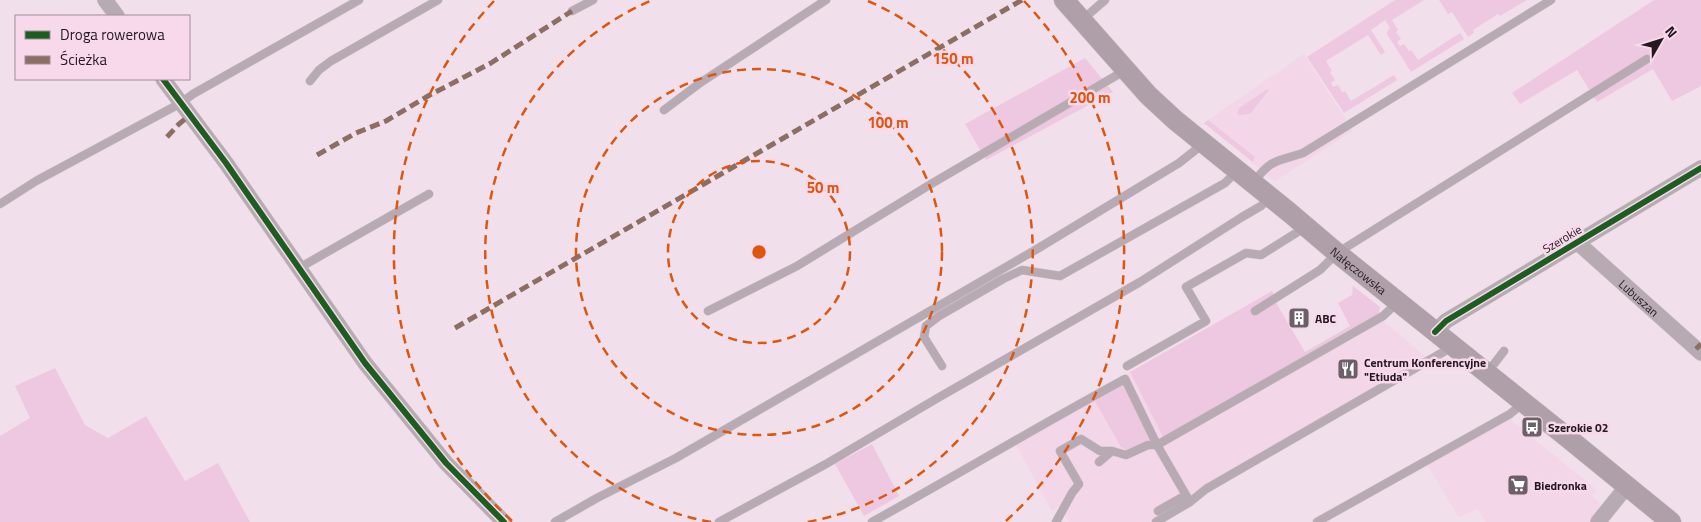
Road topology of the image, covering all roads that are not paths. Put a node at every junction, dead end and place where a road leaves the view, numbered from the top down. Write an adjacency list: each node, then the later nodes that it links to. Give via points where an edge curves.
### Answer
1 (105, 0): 10 (street)
2 (359, 0): 16 (lane)
3 (438, 0): 15 (lane, via 331,61)
4 (593, 0): 9 (lane)
5 (826, 0): 17 (lane)
6 (1064, 0): 11 (main road, Nałęczowska)
7 (1105, 0): 11 (lane)
8 (1550, 0): 20 (lane, via 1303,153 1272,162)
9 (572, 11)
10 (116, 15)
11 (1082, 20): 13 (main road, Nałęczowska)
12 (1647, 59): 26 (lane)
13 (1126, 70): 18 (main road, Nałęczowska, via 1164,111); 29 (lane, via 797,266)
14 (164, 80): 16 (street)
15 (310, 81)
16 (181, 103): 23 (lane, via 44,176); 27 (street)
17 (664, 110)
18 (1204, 143): 20 (main road, Nałęczowska); 45 (lane, via 1179,162 1028,254 676,458)
19 (1701, 168): 25 (street, Szerokie)
20 (1245, 176): 22 (main road, Nałęczowska); 34 (lane, via 1225,183 1060,276 1022,270 939,316 926,326 924,337)
21 (429, 194): 27 (lane)
22 (1270, 197): 24 (main road, Nałęczowska); 46 (lane, via 1262,206 1140,282 826,464)
23 (0, 204)
24 (1306, 227): 26 (main road, Nałęczowska); 35 (lane, via 1261,255 1246,252 1186,287 1206,321)
25 (1578, 243): 31 (street, Szerokie, via 1450,319); 32 (street, Lubuszan)
26 (1336, 253): 28 (main road, Nałęczowska); 30 (lane, via 1320,270)
27 (299, 268): 44 (street, via 365,362 440,456)
28 (1398, 302): 31 (main road, Nałęczowska); 38 (lane, via 1383,316)
29 (708, 310)
30 (1255, 310)
31 (1443, 338): 36 (main road, Nałęczowska); 42 (lane, via 1445,351)
32 (1699, 349)
33 (1504, 351): 36 (lane)
34 (942, 366)
35 (1126, 366)
36 (1487, 373): 37 (main road, Nałęczowska)
37 (1524, 402): 41 (main road, Nałęczowska); 50 (lane, via 1510,414)
38 (1157, 445): 39 (lane, via 1148,445 1126,455); 42 (lane); 47 (lane, via 1125,378)
39 (1112, 451): 40 (lane); 48 (lane, via 1100,451 1081,439 1060,452 1079,484)
40 (1099, 462)
41 (1627, 486): 51 (street); 52 (main road, Nałęczowska)
42 (1188, 499): 43 (lane); 49 (lane)
43 (1158, 511)
44 (504, 522)
45 (555, 522)
46 (719, 522)
47 (872, 522)
48 (1056, 522)
49 (1156, 522)
50 (1318, 522)
51 (1598, 522)
52 (1671, 522)

